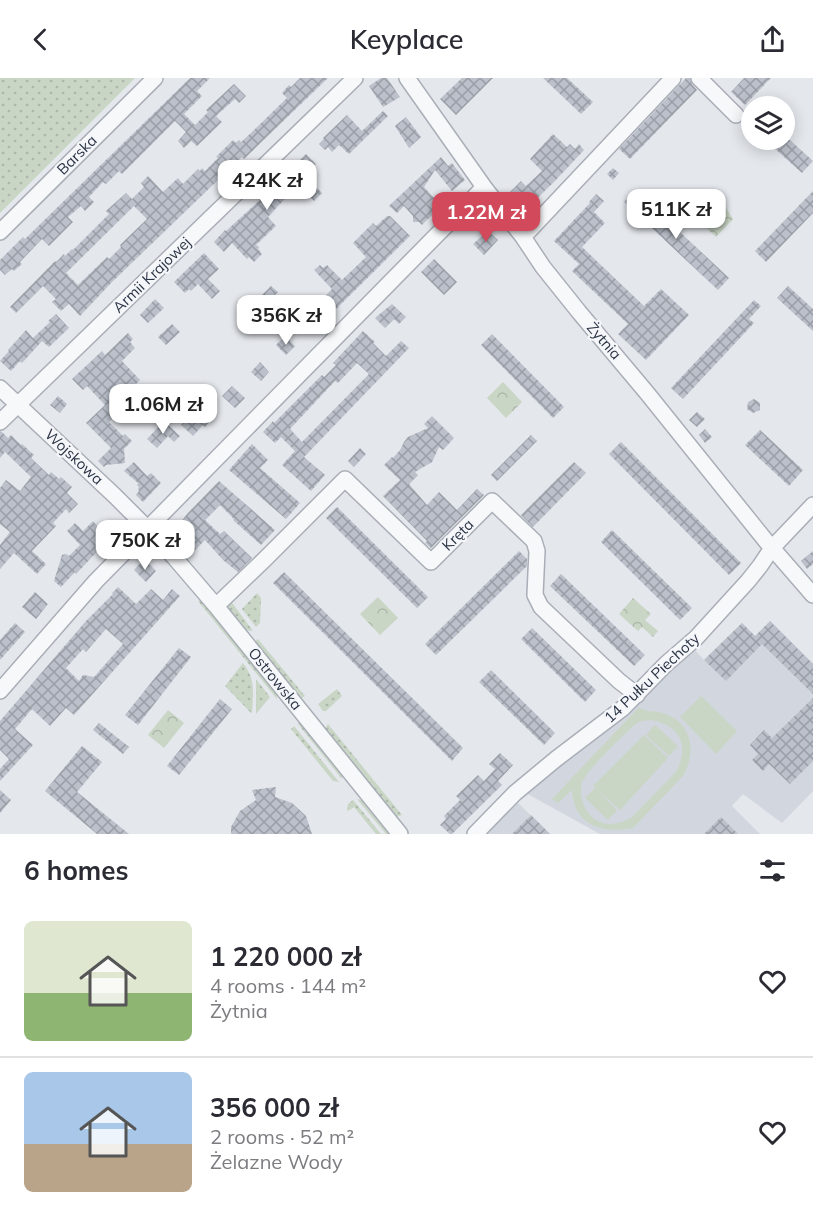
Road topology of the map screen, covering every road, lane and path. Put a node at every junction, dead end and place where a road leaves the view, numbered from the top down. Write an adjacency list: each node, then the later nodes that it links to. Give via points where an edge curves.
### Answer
1 (155, 78): 8 (street, Barska)
2 (355, 78): 11 (street, Armii Krajowej)
3 (407, 78): 7 (street, Żytnia)
4 (673, 78): 9 (street)
5 (699, 78): 6 (street)
6 (736, 115)
7 (484, 187): 9 (street, Żytnia); 14 (street)
8 (0, 232)
9 (523, 237): 15 (street, Żytnia, via 579,312)
10 (0, 388): 11 (street, Wojskowa)
11 (18, 405): 12 (street, Armii Krajowej); 14 (street, Wojskowa)
12 (0, 422)
13 (813, 506): 15 (street, 14 Pułku Piechoty)
14 (147, 528): 17 (street, Ostrowska); 18 (street)
15 (772, 548): 16 (street, Żytnia); 19 (street, 14 Pułku Piechoty, via 734,597)
16 (813, 595)
17 (216, 606): 19 (street, Kręta, via 345,479 431,562 492,501 534,542 535,595 541,607); 20 (street, Ostrowska)
18 (0, 691)
19 (637, 695): 21 (street, 14 Pułku Piechoty, via 515,793)
20 (400, 834)
21 (475, 834)

